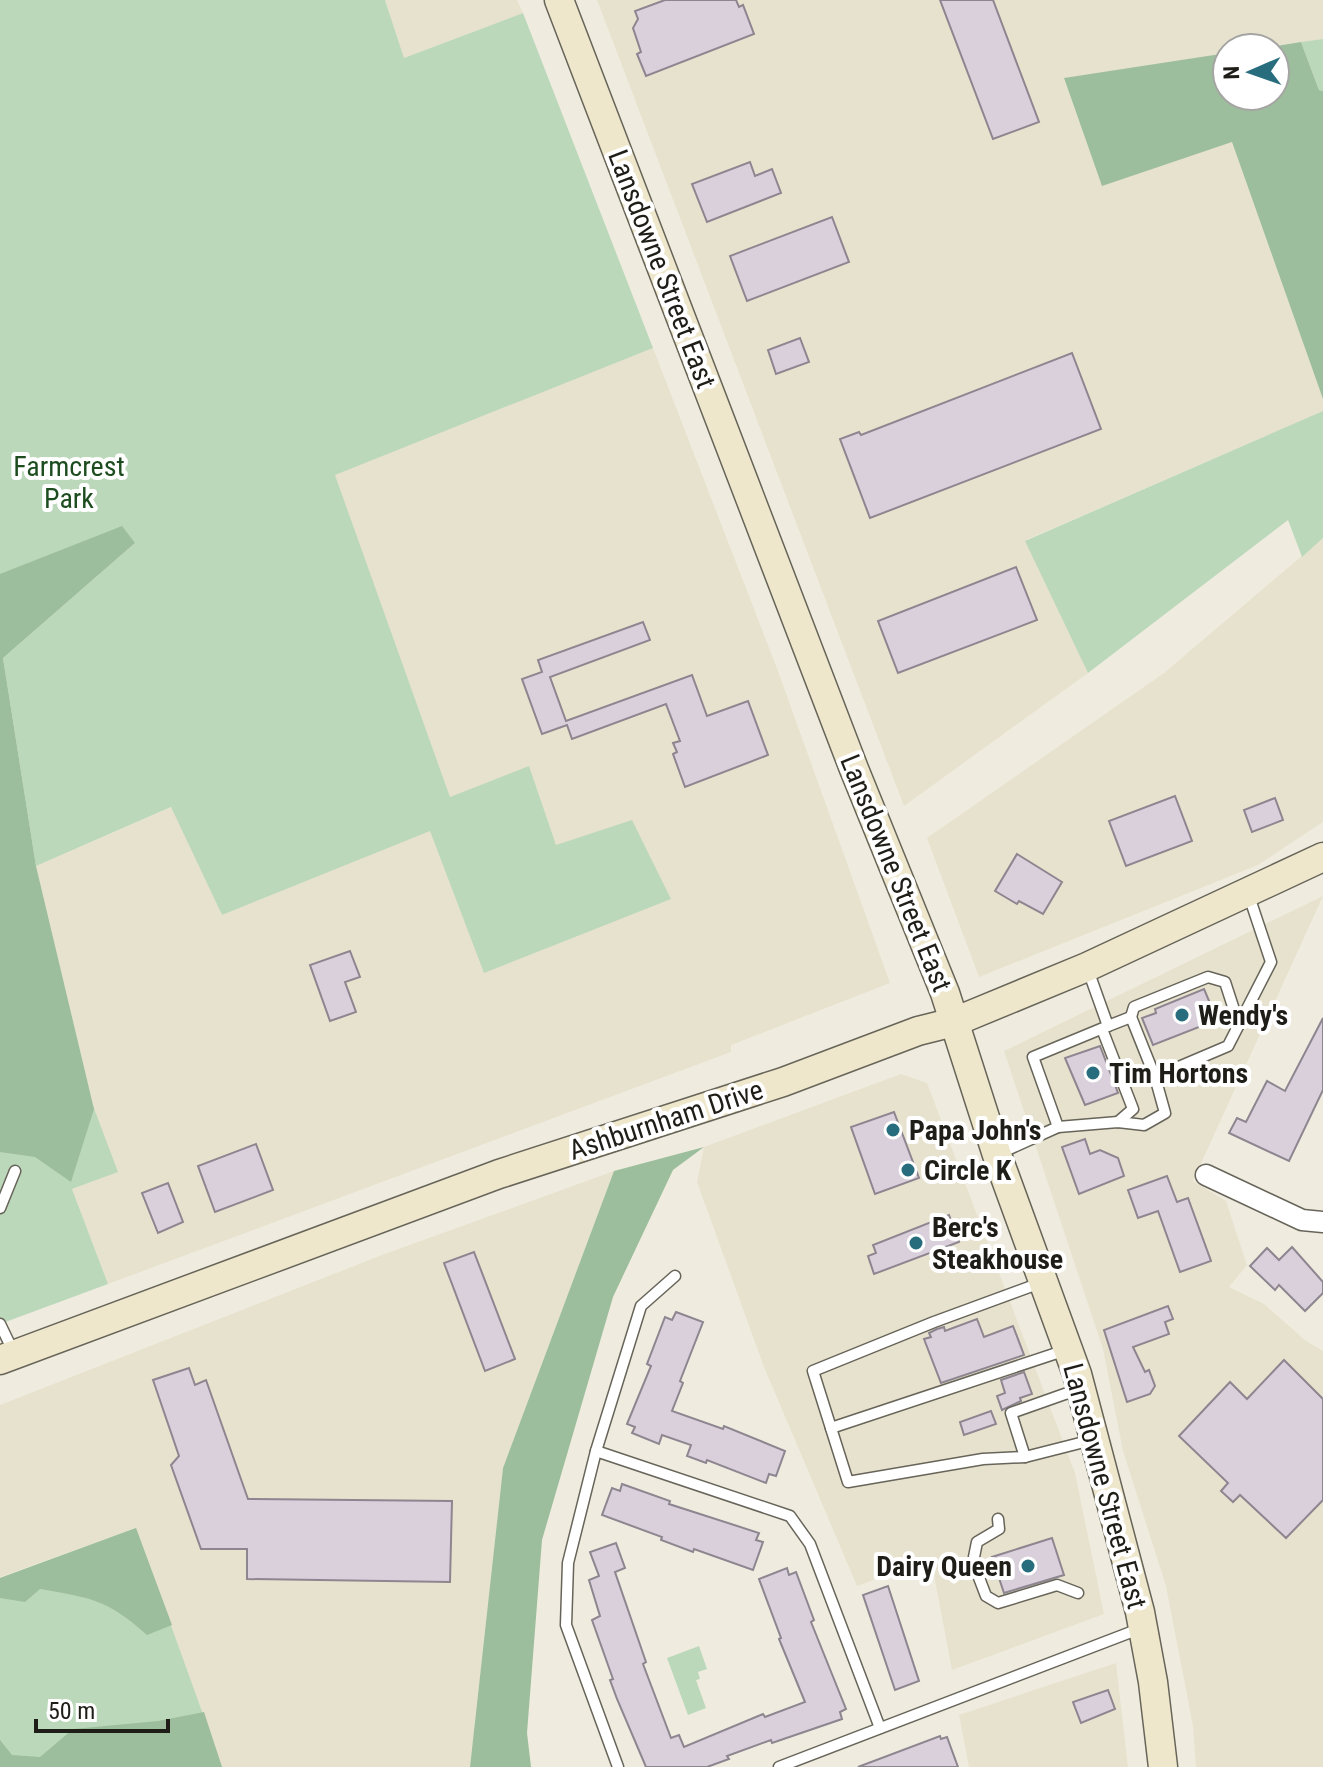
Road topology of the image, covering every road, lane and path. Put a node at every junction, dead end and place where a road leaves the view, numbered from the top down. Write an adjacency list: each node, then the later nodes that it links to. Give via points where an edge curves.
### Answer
1 (559, 0): 6 (main road, Lansdowne Street East)
2 (1323, 857): 3 (main road, Ashburnham Drive)
3 (1248, 894): 4 (main road, Ashburnham Drive); 7 (lane, via 1271,962)
4 (1087, 967): 6 (main road, Ashburnham Drive); 8 (lane)
5 (1131, 1017): 7 (lane, via 1134,1007 1208,977 1225,982); 8 (lane); 9 (lane)
6 (954, 1022): 12 (main road, Lansdowne Street East); 21 (main road, Ashburnham Drive, via 499,1174)
7 (1239, 1025): 9 (lane, via 1228,1046)
8 (1105, 1028): 10 (lane, via 1133,1109); 11 (lane, via 1033,1057)
9 (1155, 1077): 10 (lane, via 1165,1113 1144,1125)
10 (1118, 1122): 11 (lane)
11 (1058, 1127): 12 (lane)
12 (997, 1155): 18 (main road, Lansdowne Street East)
13 (15, 1171): 15 (lane)
14 (1206, 1175): 16 (street, via 1302,1220)
15 (0, 1208)
16 (1323, 1222)
17 (675, 1276): 25 (lane, via 641,1306)
18 (1045, 1281): 20 (main road, Lansdowne Street East); 23 (lane, via 813,1371)
19 (0, 1324): 21 (lane)
20 (1068, 1349): 22 (main road, Lansdowne Street East); 23 (lane)
21 (7, 1358)
22 (1081, 1388): 24 (main road, Lansdowne Street East); 26 (lane, via 1011,1413)
23 (831, 1428): 26 (lane, via 848,1482)
24 (1094, 1439): 26 (lane); 29 (main road, Lansdowne Street East)
25 (596, 1451): 30 (lane, via 790,1516 810,1544); 31 (lane, via 568,1563 566,1625)
26 (1025, 1457)
27 (998, 1519): 28 (lane, via 999,1529 977,1542 973,1562 986,1596 998,1603 1057,1585)
28 (1078, 1593)
29 (1143, 1627): 30 (lane); 33 (main road, Lansdowne Street East)
30 (880, 1728): 32 (lane)
31 (618, 1767)
32 (779, 1767)
33 (1163, 1767)

